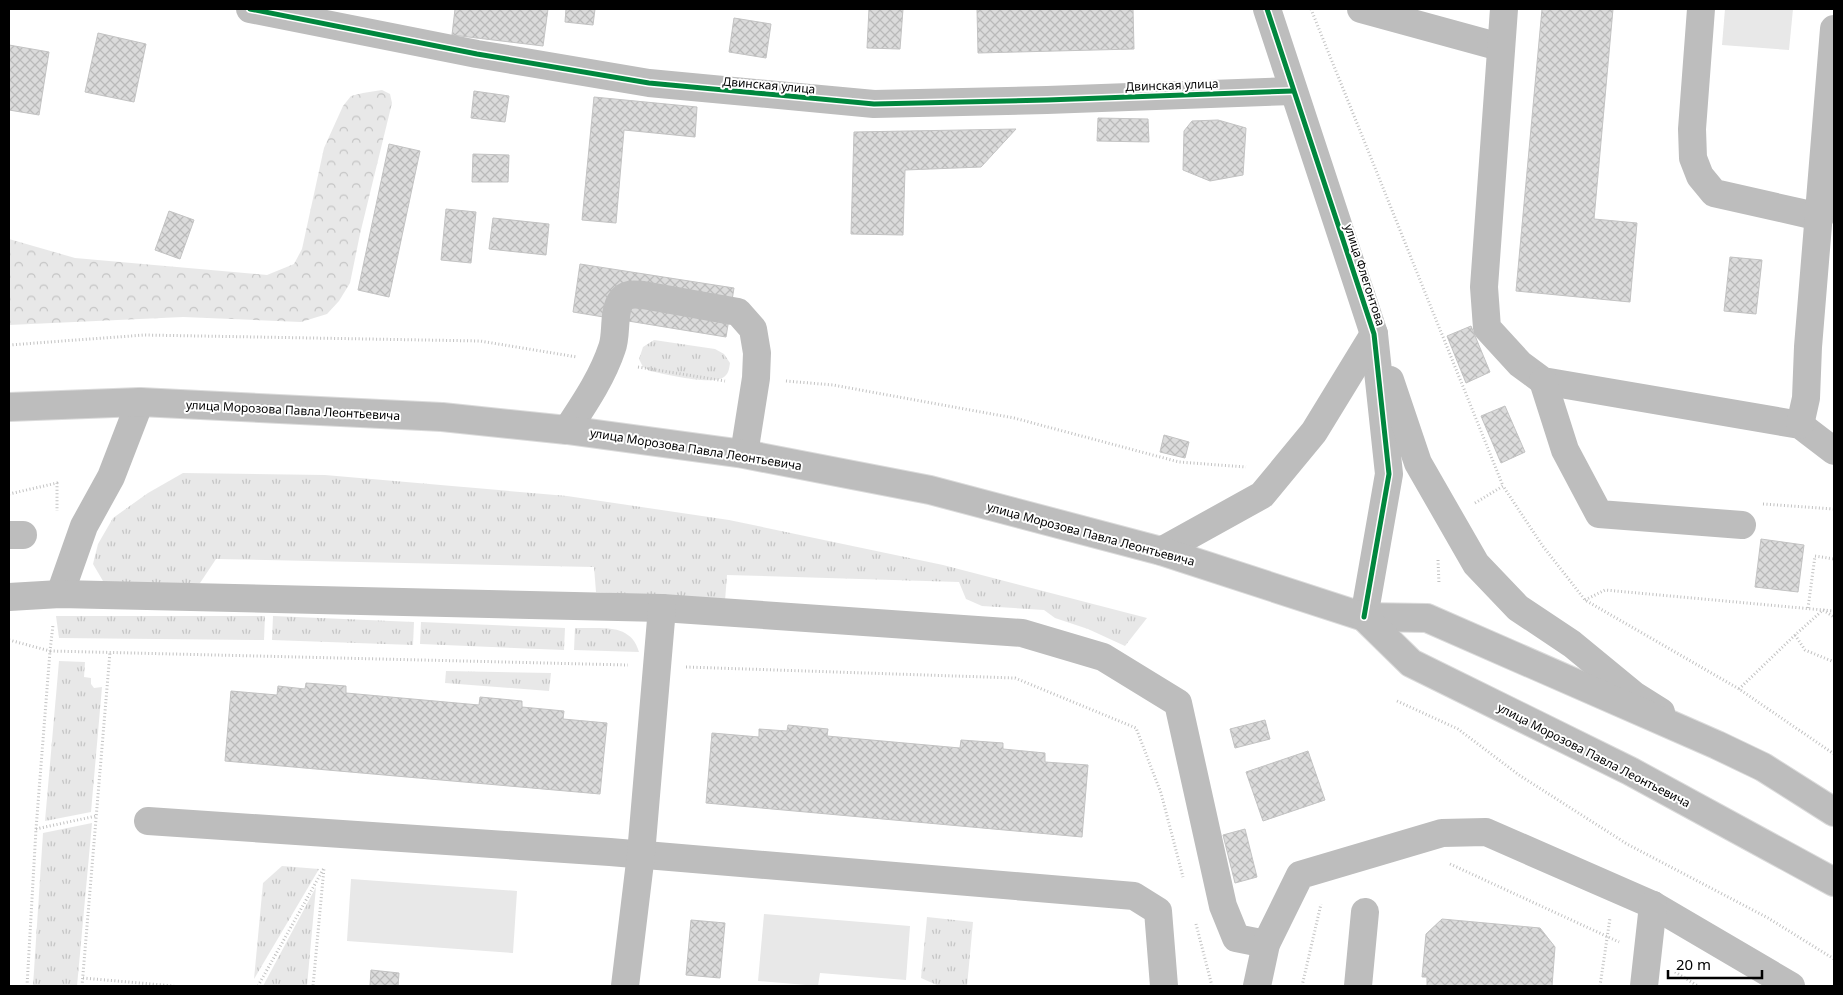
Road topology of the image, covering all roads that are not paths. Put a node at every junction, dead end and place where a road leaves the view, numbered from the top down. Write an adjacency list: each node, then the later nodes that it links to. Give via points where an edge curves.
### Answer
1 (250, 9): 8 (street, Двинская улица, via 649,84 874,104)
2 (1267, 9): 8 (street, улица Флегонтова)
3 (1361, 9): 7 (street)
4 (1504, 9): 7 (street)
5 (1701, 9): 9 (street, via 1692,129 1693,158 1700,176 1714,193)
6 (1834, 29): 9 (street)
7 (1500, 47): 11 (street, via 1484,287 1487,328 1520,364)
8 (1293, 91): 10 (street, улица Флегонтова)
9 (1820, 217): 14 (street, via 1806,398)
10 (1374, 334): 19 (street, via 1314,432 1262,495); 23 (street, улица Флегонтова, via 1389,474); 24 (street, via 1418,463 1476,564 1518,608 1572,644 1634,695)
11 (1544, 380): 14 (street); 18 (street, via 1565,450 1599,514)
12 (140, 402): 13 (street, улица Морозова Павла Леонтьевича); 15 (street, улица Морозова Павла Леонтьевича, via 442,417); 20 (street, via 111,477 84,526)
13 (9, 407)
14 (1800, 425): 16 (street)
15 (567, 430): 17 (street, улица Морозова Павла Леонтьевича); 17 (street, via 601,378 613,346 619,304 632,294 644,295 738,312 753,329 757,353 756,378)
16 (1834, 450)
17 (744, 454): 19 (street, улица Морозова Павла Леонтьевича, via 930,490)
18 (1742, 525)
19 (1161, 551): 23 (street, улица Морозова Павла Леонтьевича)
20 (60, 594): 21 (street); 22 (street)
21 (9, 597)
22 (662, 608): 27 (street); 31 (street, via 1022,632 1103,657 1178,703 1223,906 1236,938)
23 (1364, 617): 24 (street, улица Морозова Павла Леонтьевича, via 1427,618); 28 (street, улица Морозова Павла Леонтьевича, via 1411,663 1630,771)
24 (1717, 745): 25 (street, улица Морозова Павла Леонтьевича, via 1763,767)
25 (1834, 812)
26 (148, 821): 27 (street)
27 (641, 854): 32 (street); 33 (street, via 1134,896 1158,911)
28 (1834, 882)
29 (1652, 906): 31 (street, via 1486,832 1442,833 1300,875); 36 (street); 37 (street)
30 (1365, 912): 35 (street)
31 (1266, 944): 34 (street)
32 (625, 986)
33 (1164, 986)
34 (1257, 986)
35 (1358, 986)
36 (1644, 986)
37 (1791, 986)

